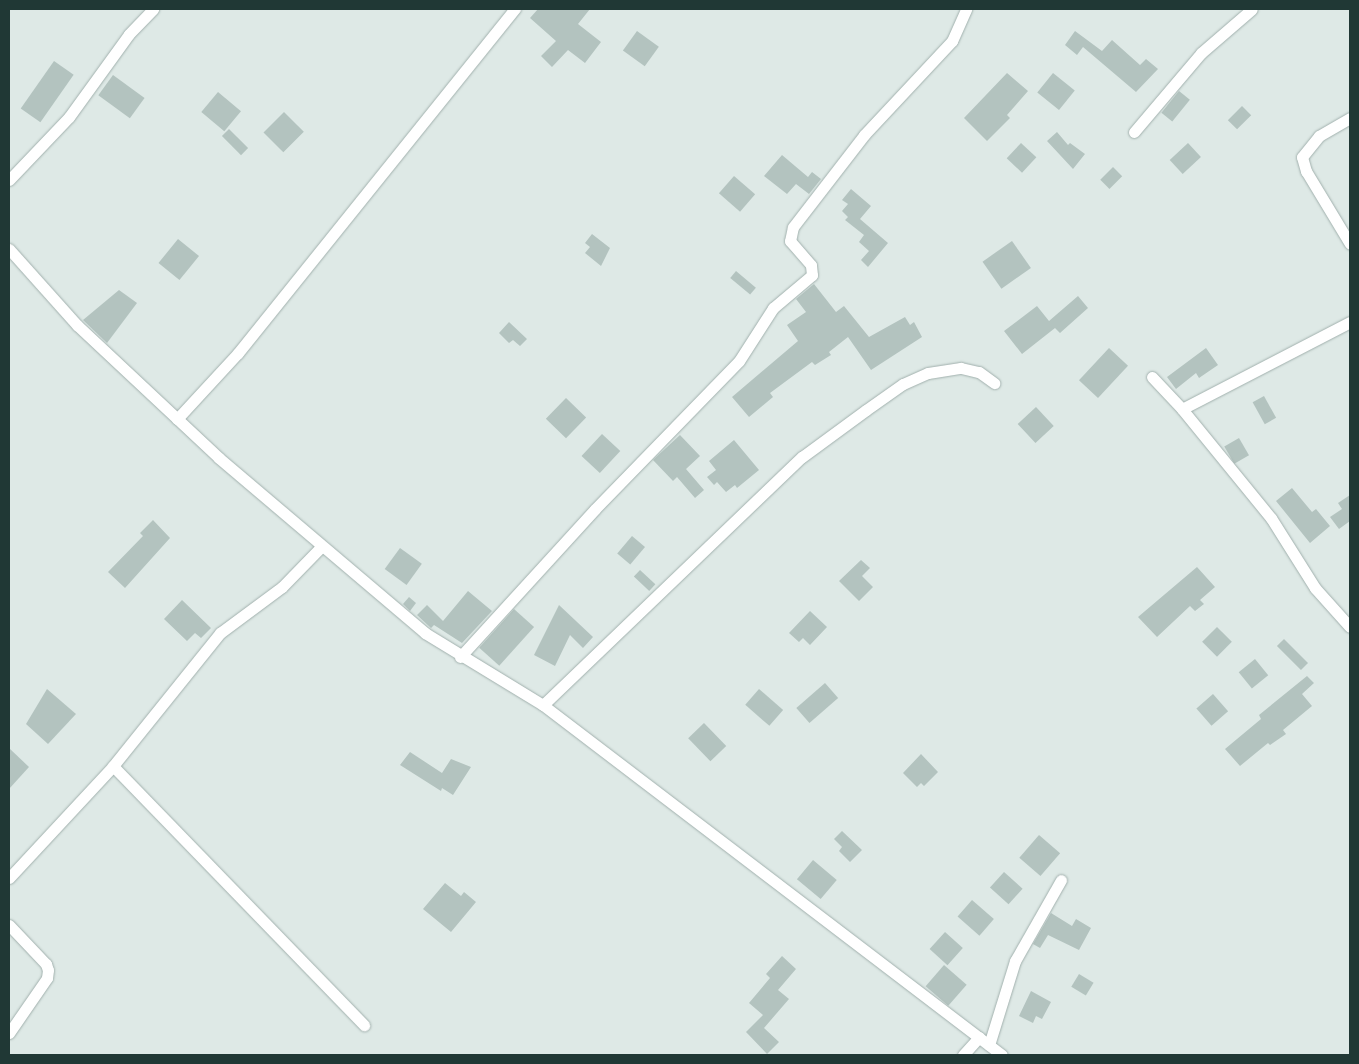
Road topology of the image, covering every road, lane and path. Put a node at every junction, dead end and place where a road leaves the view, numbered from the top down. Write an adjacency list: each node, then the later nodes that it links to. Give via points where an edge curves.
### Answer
1 (152, 9): 7 (street, via 129,34 69,117)
2 (516, 9): 14 (street, via 238,353)
3 (966, 9): 17 (street, via 952,41 864,136 792,228 790,241 811,265 812,275 773,308 739,361 596,509)
4 (1252, 9): 6 (street, via 1201,53)
5 (1350, 118): 8 (street, via 1319,136 1302,157 1306,171)
6 (1134, 132)
7 (9, 180)
8 (1350, 244)
9 (9, 249): 14 (street, via 77,325)
10 (1350, 322): 13 (street)
11 (1152, 377): 13 (street)
12 (994, 383): 18 (street, via 979,372 962,368 928,373 903,384 866,410 802,457)
13 (1182, 409): 16 (street, via 1271,518 1315,588)
14 (176, 419): 15 (street)
15 (322, 546): 17 (street, via 426,633); 19 (street, via 282,587 220,633)
16 (1350, 626)
17 (460, 657): 18 (street)
18 (544, 706): 25 (street)
19 (113, 766): 20 (street); 23 (street)
20 (9, 878)
21 (1061, 880): 26 (street, via 1015,961)
22 (9, 925): 24 (street, via 48,970 47,978)
23 (364, 1025)
24 (9, 1033)
25 (979, 1037): 26 (street); 27 (street)
26 (989, 1045): 28 (street)
27 (963, 1055)
28 (1002, 1055)

